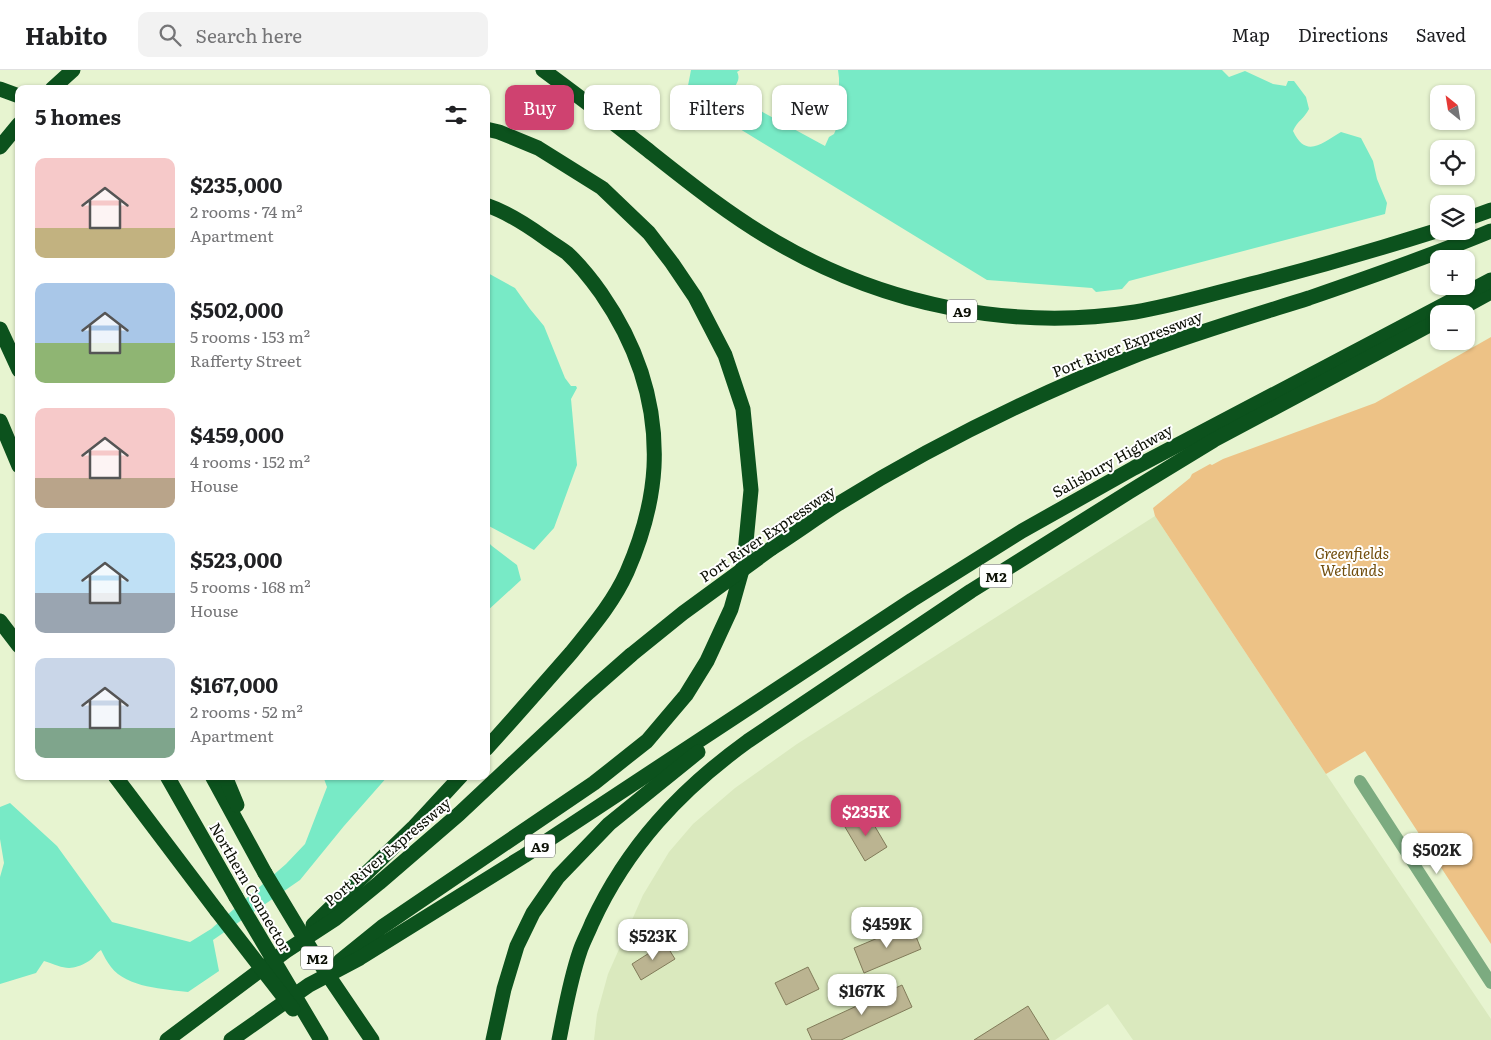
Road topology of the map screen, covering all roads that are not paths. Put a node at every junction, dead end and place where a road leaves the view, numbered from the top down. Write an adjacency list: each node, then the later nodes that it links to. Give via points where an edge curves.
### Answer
1 (73, 70): 3 (highway)
2 (543, 70): 13 (highway, A9, via 718,204 774,241 825,268 875,288 975,313 1057,318 1136,312 1288,274)
3 (56, 85)
4 (0, 89): 5 (highway)
5 (15, 95)
6 (15, 129): 8 (highway)
7 (490, 130): 35 (highway, via 538,148 602,188 649,233 695,297 725,355 743,409 751,490 744,563 731,609 707,661 686,695 647,740 594,783 382,928)
8 (0, 147)
9 (490, 206): 25 (highway, via 532,228 567,254 616,315 634,352 646,389 653,429 654,468 640,539 612,601)
10 (1491, 210): 11 (highway)
11 (1475, 216)
12 (1491, 231): 33 (highway, Port River Expressway, bridge, via 1415,262 1140,354 997,417 910,462 838,505 772,548 631,655 406,860 335,919)
13 (1430, 233)
14 (1491, 280): 24 (highway, Salisbury Highway / A9, via 1079,498 912,600)
15 (1491, 292): 16 (highway)
16 (1467, 305)
17 (1430, 325): 41 (highway, M2, via 1214,440 1160,473 971,591 722,760 681,795 658,820 631,854 604,897 580,950)
18 (0, 329): 19 (highway)
19 (15, 361)
20 (0, 421): 21 (highway)
21 (15, 457)
22 (0, 621): 23 (highway)
23 (15, 641)
24 (765, 698): 35 (highway, A9, via 524,856 360,958); 40 (highway, via 609,824 558,877 533,913 517,946)
25 (490, 744)
26 (117, 780): 38 (highway, bridge)
27 (169, 780): 38 (highway, Northern Connector / M2, bridge)
28 (214, 780): 32 (highway, Northern Connector / M2)
29 (227, 780): 32 (highway)
30 (457, 780): 33 (highway, via 413,828)
31 (1360, 781): 34 (street)
32 (266, 873): 39 (highway, Northern Connector / M2, bridge)
33 (286, 951): 36 (highway, Port River Expressway)
34 (1491, 983)
35 (309, 985): 37 (highway, A9)
36 (168, 1040)
37 (231, 1040)
38 (319, 1040)
39 (372, 1040)
40 (493, 1040)
41 (559, 1040)

